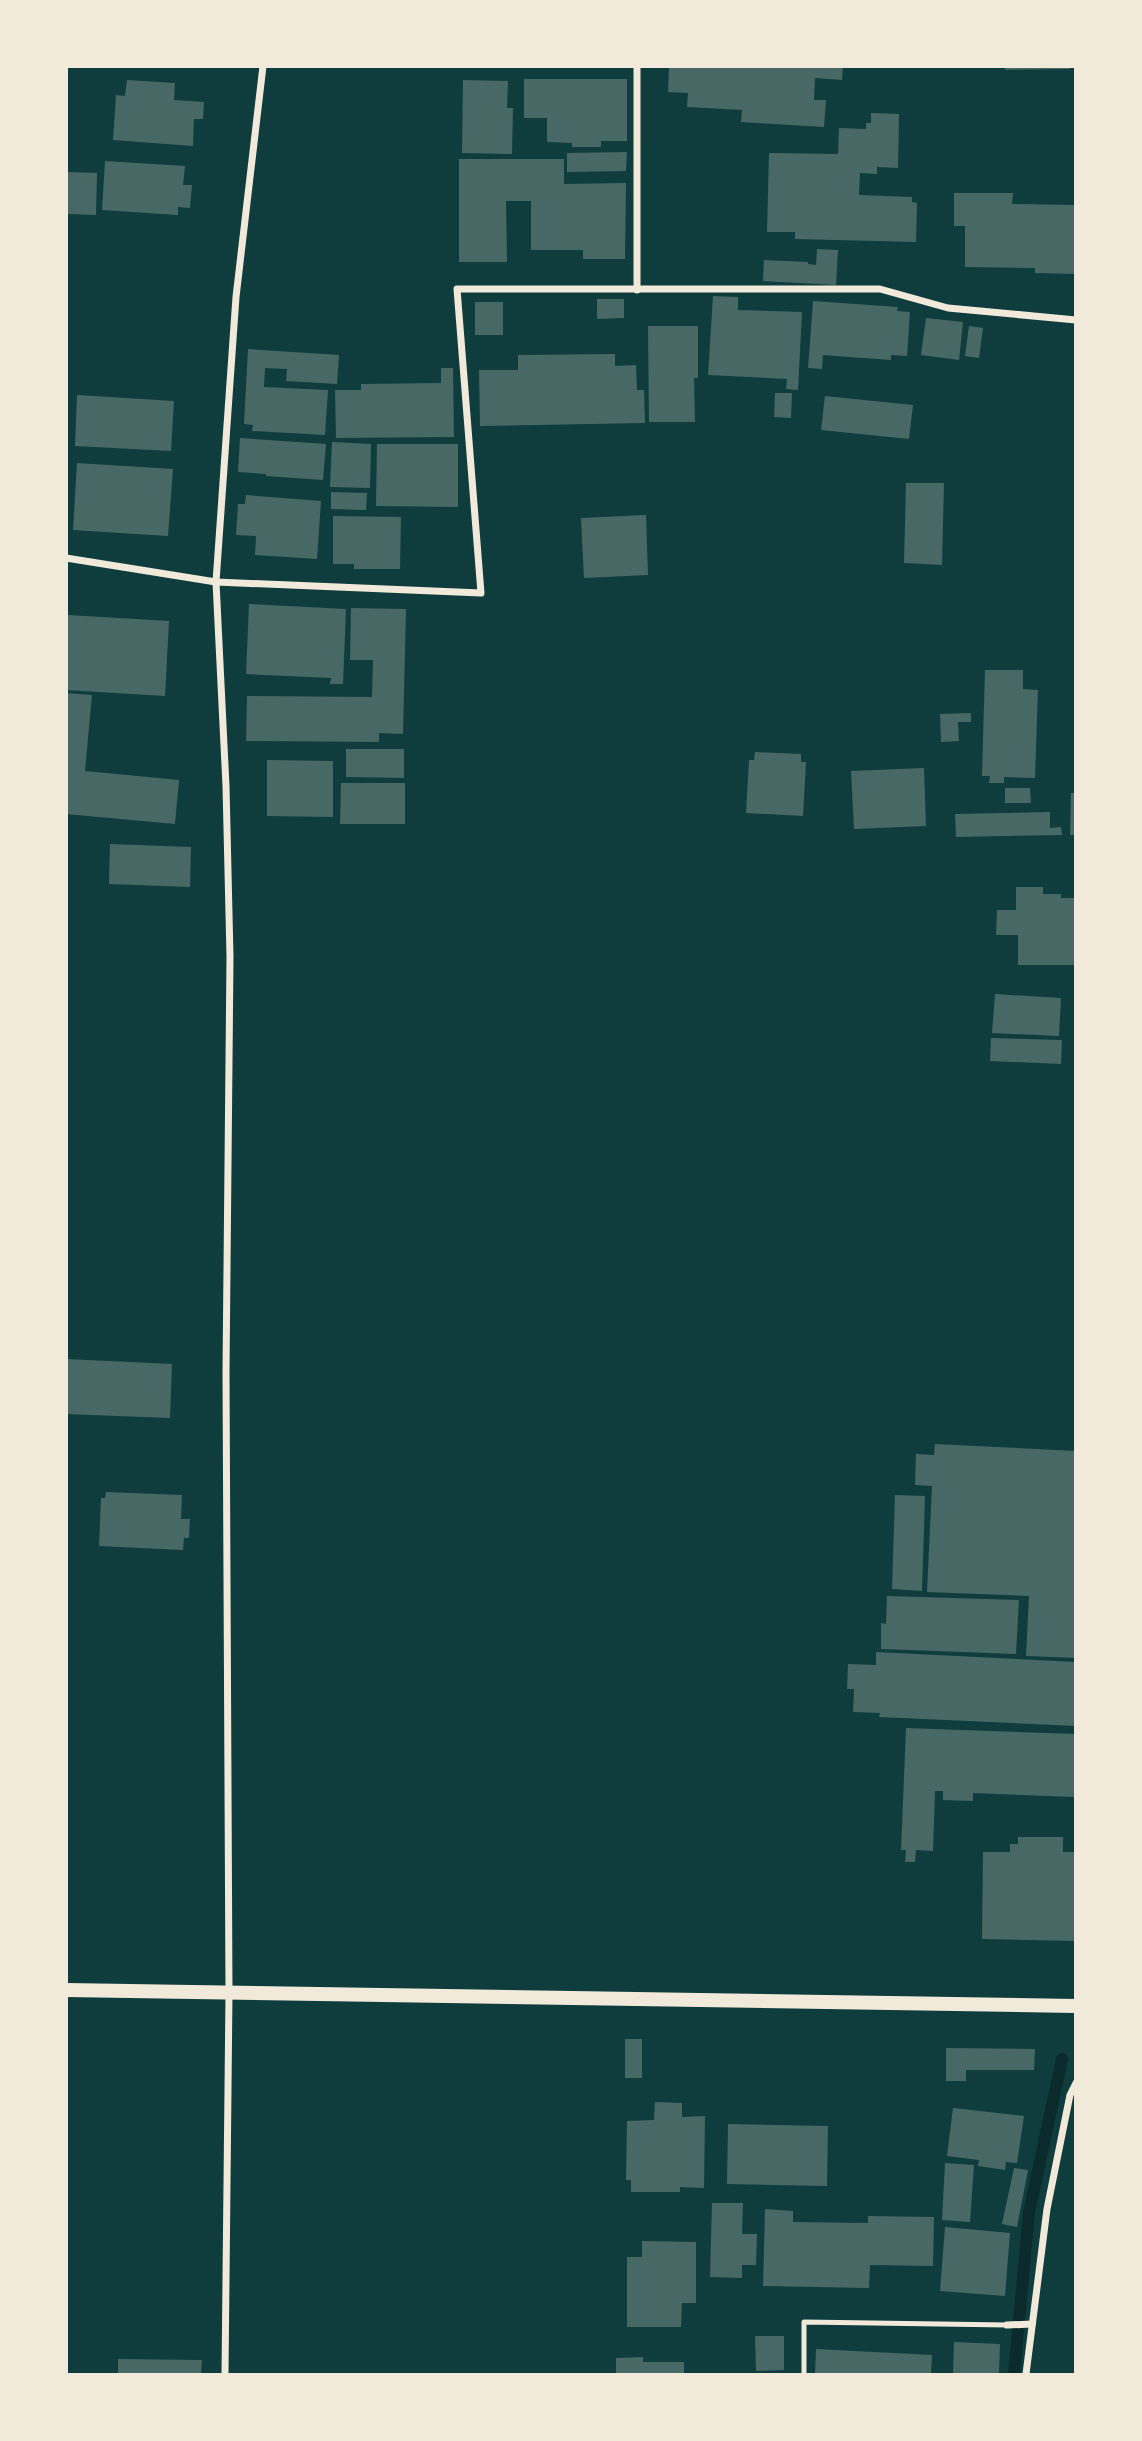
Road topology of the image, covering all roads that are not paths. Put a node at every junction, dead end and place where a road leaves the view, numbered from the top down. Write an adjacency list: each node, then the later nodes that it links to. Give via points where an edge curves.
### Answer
1 (263, 66): 6 (street, via 236,297)
2 (637, 66): 3 (street)
3 (637, 290): 4 (street, via 880,289 948,308); 6 (street, via 457,289 481,593)
4 (1076, 320)
5 (66, 558): 6 (street)
6 (216, 582): 8 (street, via 230,957 226,1372)
7 (66, 1990): 8 (main road)
8 (229, 1993): 9 (main road); 13 (street)
9 (1076, 2006)
10 (1076, 2083): 11 (street, via 1046,2209)
11 (1032, 2324): 12 (street); 15 (street)
12 (1007, 2325): 14 (lane, via 804,2322)
13 (225, 2375)
14 (804, 2375)
15 (1026, 2375)

